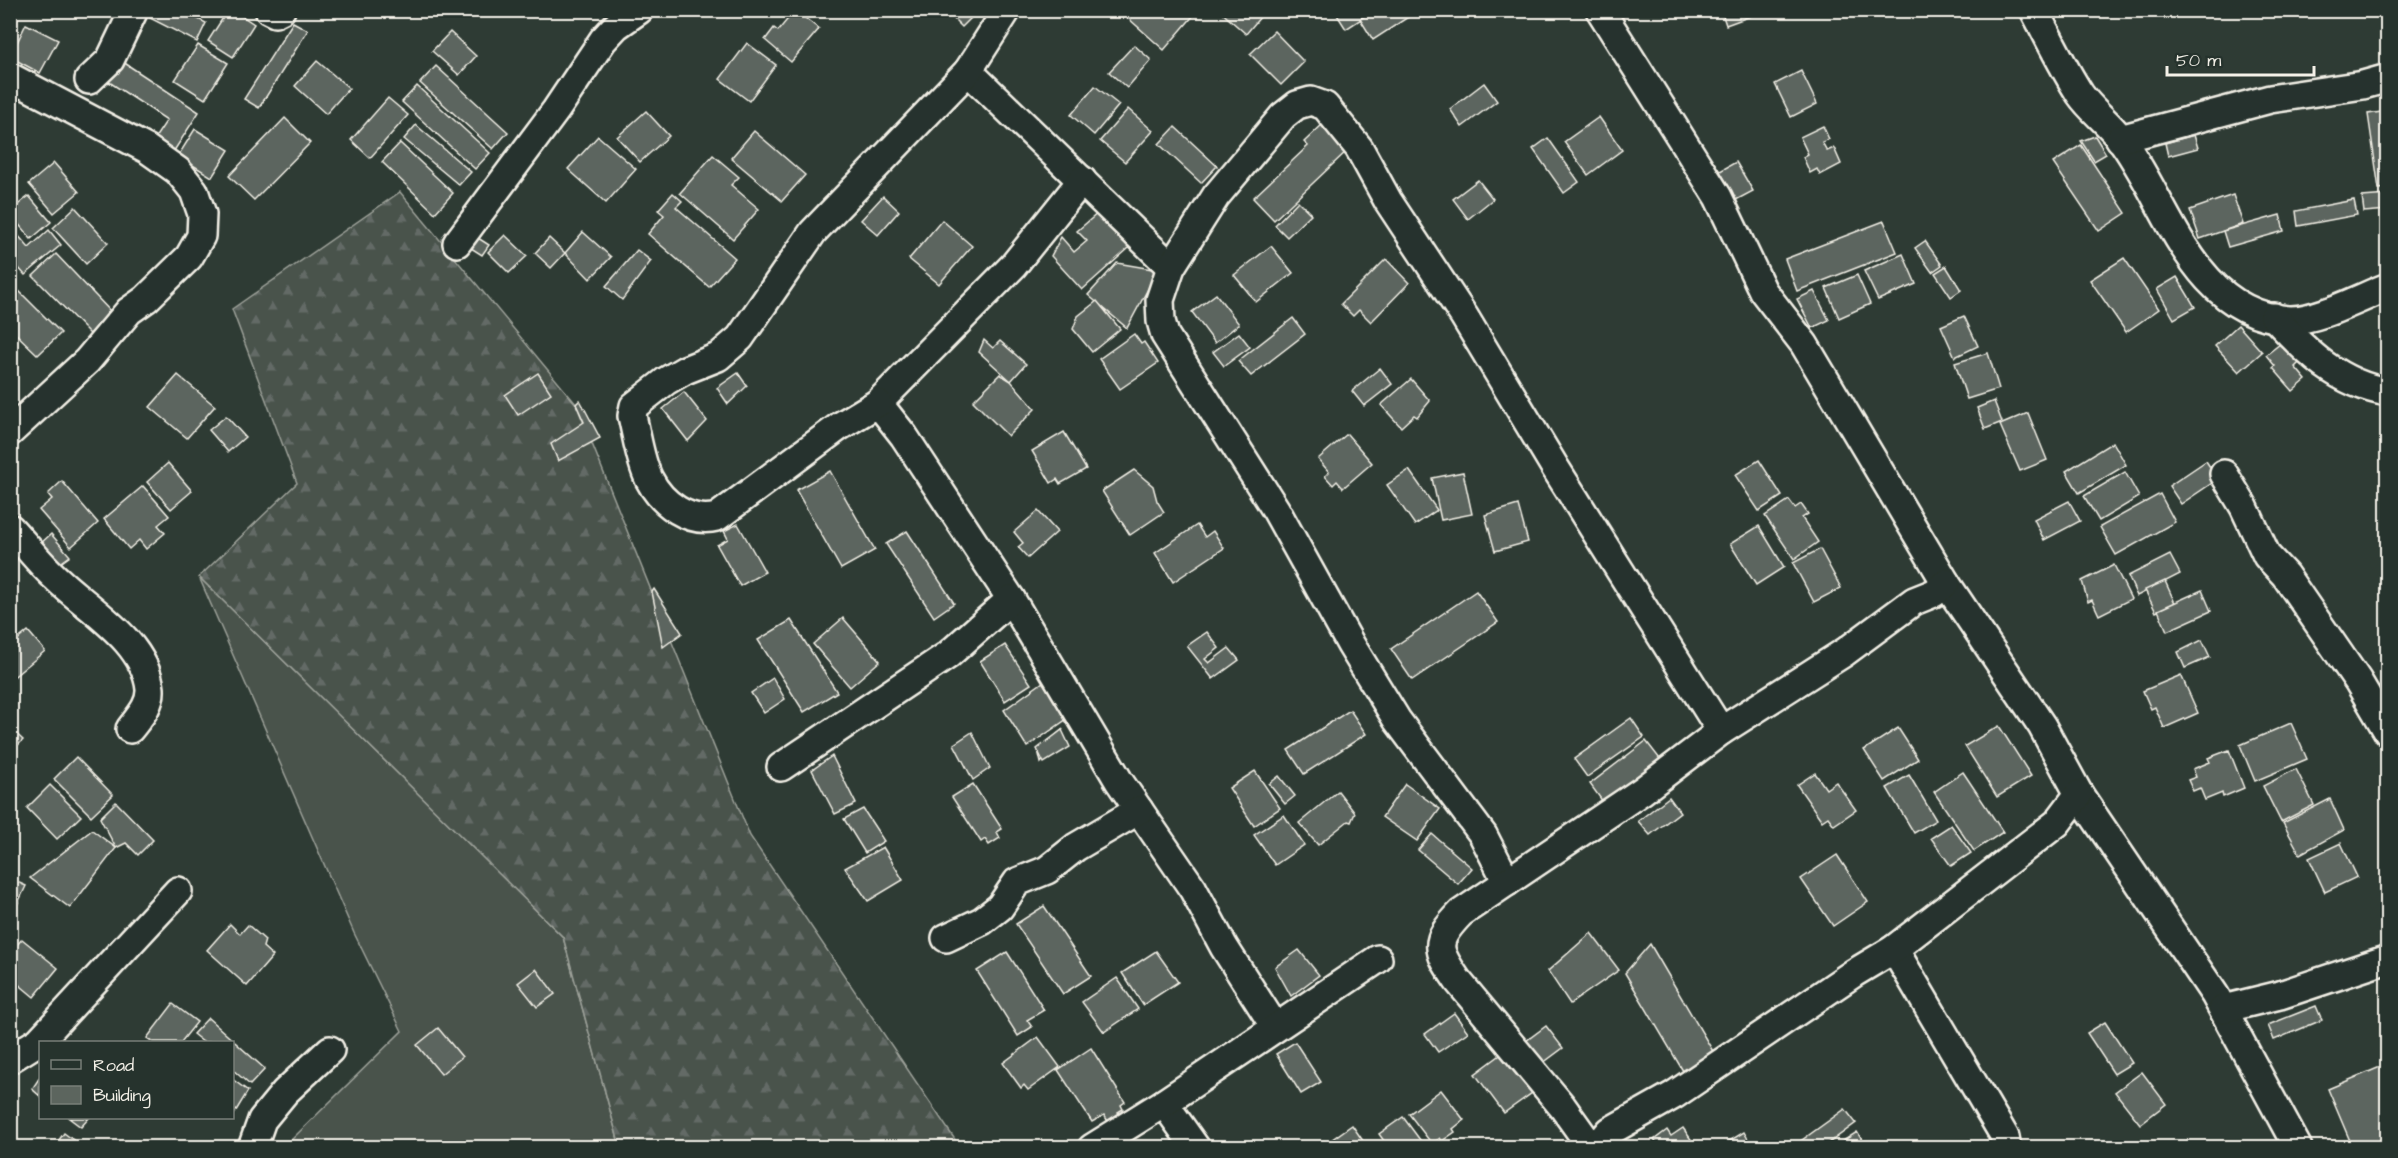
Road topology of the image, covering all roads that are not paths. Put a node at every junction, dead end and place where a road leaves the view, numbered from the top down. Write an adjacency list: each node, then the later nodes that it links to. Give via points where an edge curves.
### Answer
1 (134, 10): 11 (street, via 110,60)
2 (269, 10): 3 (street)
3 (281, 10)
4 (639, 10): 14 (street, via 603,40)
5 (1007, 10): 8 (street)
6 (1600, 10): 23 (street, via 1718,197 1763,291 1804,344)
7 (2034, 10): 12 (street, via 2081,95)
8 (968, 71): 13 (street); 19 (street, via 813,232 740,338 718,357 666,381 634,406 632,416 650,480 687,517 707,520 717,517 840,426)
9 (10, 77): 20 (street, via 147,148 178,171 194,191 202,214 201,236 189,257 146,299 129,310 87,361)
10 (2388, 78): 12 (street, via 2270,99)
11 (89, 80)
12 (2120, 139): 17 (street, via 2195,264 2242,307)
13 (1082, 180): 15 (street); 19 (street, via 1013,266)
14 (457, 243)
15 (1171, 267): 26 (street, via 1216,196 1283,116 1297,105 1311,101 1325,106 1359,148 1388,201 1464,316); 31 (street, via 1160,300 1165,335 1276,510 1396,720 1483,835)
16 (2388, 287): 17 (street, via 2315,315 2290,320)
17 (2274, 317): 18 (street, via 2324,366 2350,382)
18 (2388, 392)
19 (878, 403): 24 (street)
20 (10, 432)
21 (2224, 474): 27 (street, via 2267,556 2285,575 2358,681)
22 (10, 528): 25 (street, via 56,578 130,645 146,672 150,692 147,707)
23 (1946, 583): 26 (street); 29 (street, via 2042,726)
24 (1011, 599): 28 (street, via 948,656); 30 (street)
25 (130, 729)
26 (1721, 731): 31 (street, via 1642,791)
27 (2388, 732)
28 (781, 767)
29 (2079, 794): 34 (street, via 2057,823); 37 (street)
30 (1139, 810): 33 (street, via 1076,847 1047,870 1017,882 991,914); 38 (street, via 1193,889)
31 (1507, 882): 45 (street, via 1461,913 1443,931 1440,947 1458,981)
32 (178, 891): 40 (street, via 39,1041)
33 (946, 938)
34 (1894, 948): 45 (street, via 1674,1095 1611,1131); 46 (street, via 2000,1128)
35 (2388, 958): 37 (street, via 2280,995)
36 (1378, 959): 38 (street)
37 (2223, 1009): 47 (street)
38 (1275, 1027): 41 (street)
39 (330, 1050): 42 (street, via 285,1092 262,1120)
40 (10, 1059)
41 (1164, 1103): 43 (street); 44 (street)
42 (252, 1148)
43 (1092, 1148)
44 (1196, 1148)
45 (1594, 1148)
46 (2007, 1148)
47 (2298, 1148)

